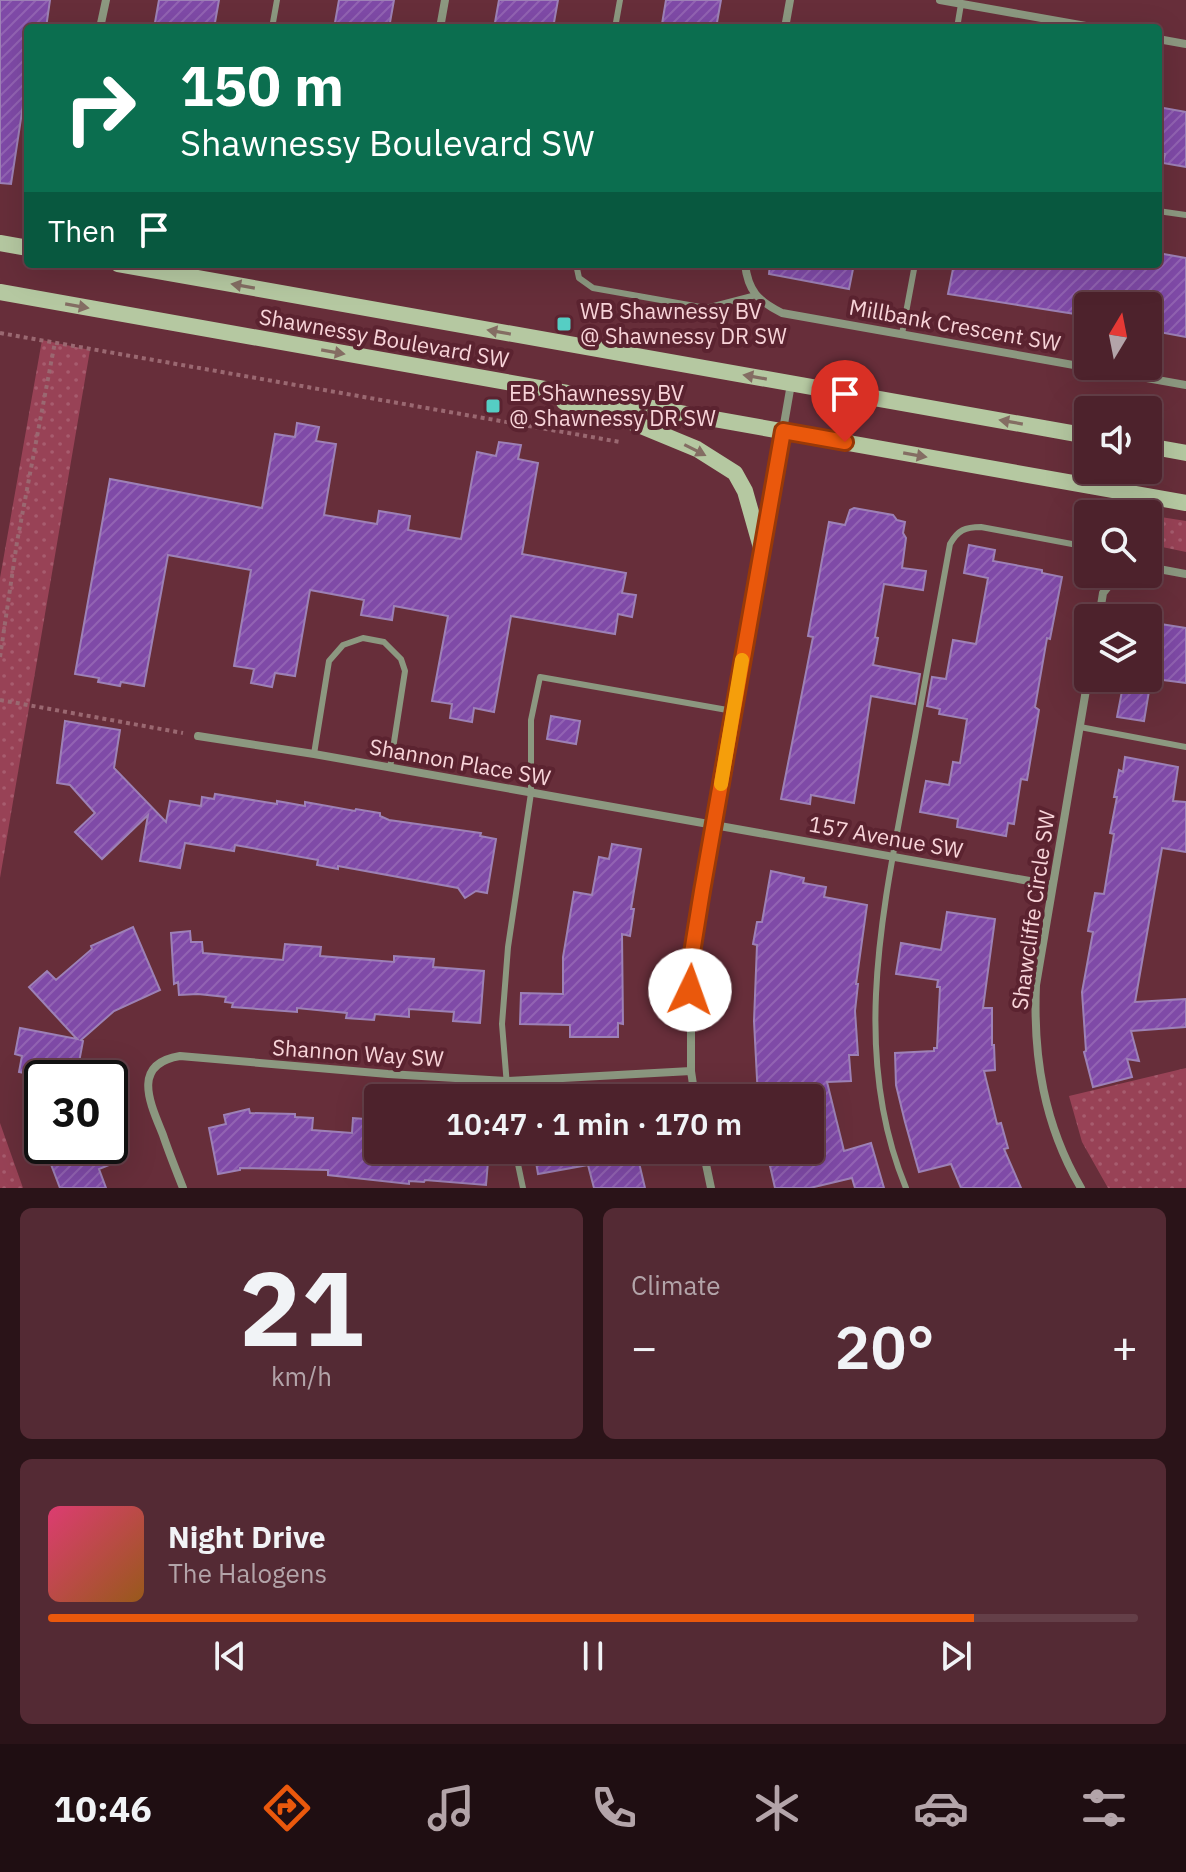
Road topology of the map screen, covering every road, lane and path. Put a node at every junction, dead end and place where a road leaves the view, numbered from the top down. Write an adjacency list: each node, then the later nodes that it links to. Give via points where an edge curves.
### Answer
1 (106, 0): 8 (street)
2 (277, 0): 9 (lane)
3 (445, 0): 10 (street)
4 (620, 0): 11 (lane)
5 (790, 0): 12 (street)
6 (940, 0): 7 (street)
7 (961, 4): 13 (lane); 14 (street)
8 (101, 24)
9 (273, 24)
10 (441, 24)
11 (616, 24)
12 (786, 24)
13 (958, 24)
14 (1074, 24)
15 (1162, 40): 16 (street)
16 (1186, 44)
17 (1162, 212): 18 (lane)
18 (1186, 215)
19 (0, 243): 20 (main road)
20 (24, 247)
21 (140, 268): 31 (main road, Shawnessy Boulevard SW, one-way to 21)
22 (577, 268): 26 (lane, via 579,278 593,288 706,308)
23 (745, 268): 26 (street)
24 (914, 268): 28 (lane)
25 (0, 292): 30 (main road, Shawnessy Boulevard SW, one-way to 30)
26 (756, 295): 28 (street, Millbank Crescent SW, via 782,313)
27 (0, 333): 29 (path)
28 (902, 334): 32 (street, Millbank Crescent SW)
29 (55, 342): 35 (path); 43 (path)
30 (489, 380): 33 (main road, Shawnessy Boulevard SW); 40 (main road, one-way to 40, via 634,423 697,449 735,473)
31 (791, 384): 33 (street); 34 (main road, Shawnessy Boulevard SW, one-way to 31)
32 (1186, 385)
33 (783, 431): 38 (main road, Shawnessy Boulevard SW, one-way to 38); 40 (street)
34 (1074, 434)
35 (623, 443)
36 (1162, 449): 37 (main road)
37 (1186, 453)
38 (1186, 503)
39 (1074, 544): 54 (lane, via 981,527 967,527 950,544)
40 (762, 551): 46 (street)
41 (1162, 570): 42 (street)
42 (1186, 574)
43 (0, 657)
44 (1086, 692): 47 (street, Shawcliffe Circle SW)
45 (0, 700): 48 (path)
46 (733, 711): 52 (lane, via 540,677 531,720); 53 (street)
47 (1080, 727): 49 (lane); 55 (street, Shawcliffe Circle SW)
48 (198, 736): 50 (street, Shannon Place SW)
49 (1186, 747)
50 (314, 754): 51 (street, Shannon Place SW); 51 (lane, via 329,661 352,640 373,638 394,650 405,671)
51 (390, 768): 52 (street, Shannon Place SW)
52 (531, 793): 53 (street, Shannon Place SW); 57 (lane, via 508,947 502,1024)
53 (714, 825): 54 (street, 157 Avenue SW); 56 (street, via 691,959)
54 (893, 856): 55 (street, 157 Avenue SW); 65 (lane, via 878,959 874,1043 886,1126)
55 (1052, 885): 66 (street, Shawcliffe Circle SW, via 1036,985 1035,1041 1052,1129)
56 (691, 1071): 57 (street, Shannon Way SW); 59 (street)
57 (506, 1081): 58 (lane); 62 (street, Shannon Way SW, via 171,1058 150,1075 147,1092)
58 (506, 1084)
59 (693, 1084)
60 (518, 1164): 63 (lane)
61 (706, 1164): 64 (street)
62 (183, 1188)
63 (523, 1188)
64 (711, 1188)
65 (906, 1188)
66 (1081, 1188)

